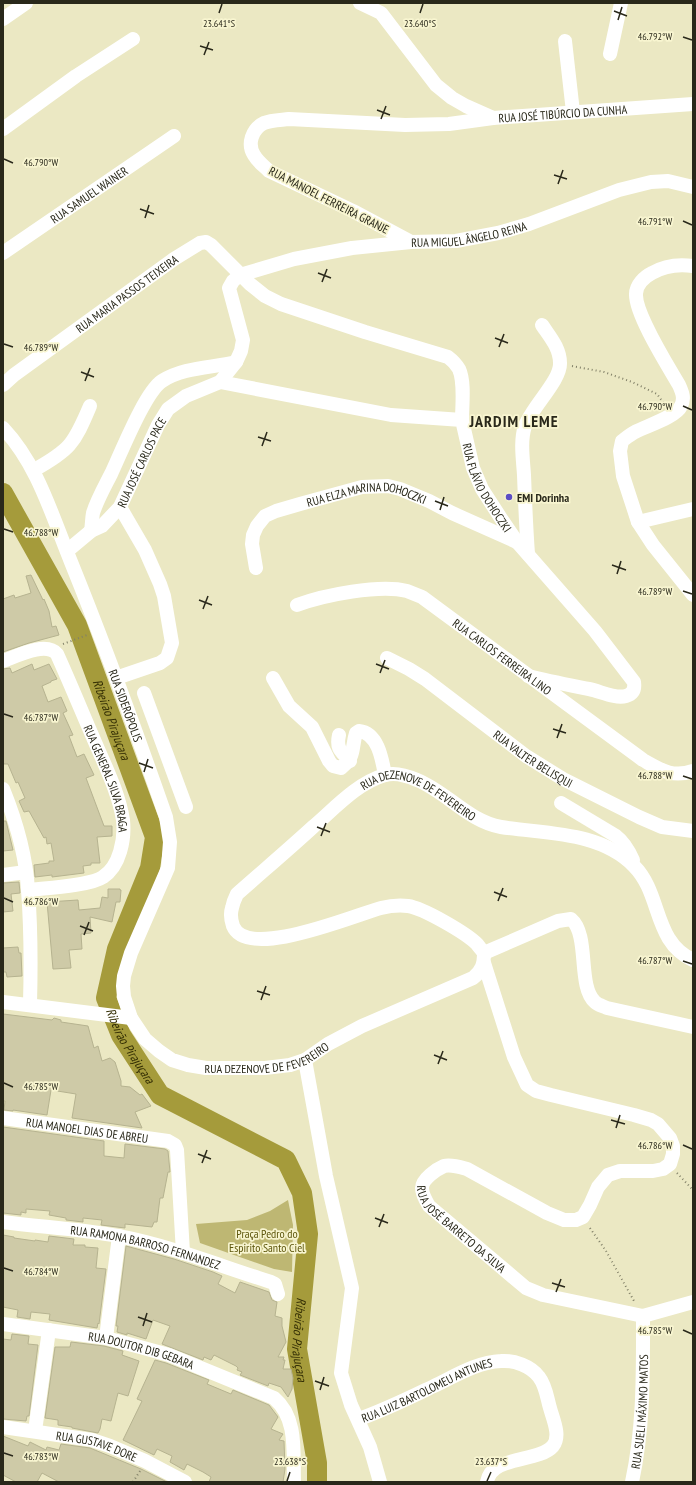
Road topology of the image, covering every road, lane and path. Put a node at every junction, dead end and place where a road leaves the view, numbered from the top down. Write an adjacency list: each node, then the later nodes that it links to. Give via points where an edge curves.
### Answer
1 (26, 3): 5 (street)
2 (360, 3): 4 (street, RUA JOSÉ TIBÚRCIO DA CUNHA)
3 (621, 3): 8 (street)
4 (378, 8): 11 (street, RUA JOSÉ TIBÚRCIO DA CUNHA, via 436,85 452,98)
5 (3, 19)
6 (133, 39): 12 (street)
7 (565, 41): 10 (street)
8 (610, 54)
9 (693, 104): 10 (street, RUA JOSÉ TIBÚRCIO DA CUNHA)
10 (573, 112): 11 (street, RUA JOSÉ TIBÚRCIO DA CUNHA)
11 (493, 118): 15 (street, RUA MANOEL FERREIRA GRANJE, via 449,124 405,125 289,119 263,123 254,132 250,143 253,154 269,171)
12 (3, 128)
13 (174, 136): 16 (street, RUA SAMUEL WAINER)
14 (693, 187): 15 (street, RUA MIGUEL ÂNGELO REINA, via 668,181 651,182 619,190 498,233 456,241)
15 (411, 242): 18 (street, RUA MIGUEL ÂNGELO REINA, via 352,248 294,259)
16 (3, 253)
17 (693, 266): 25 (street, via 660,268 642,281 636,293 643,320 683,394 681,406)
18 (240, 275): 20 (street, RUA JOSÉ CARLOS PACE, via 229,288 243,340); 23 (street, RUA MARIA PASSOS TEIXEIRA, via 214,248 203,242 174,259); 26 (street, via 265,296 280,304 448,357 459,369)
19 (542, 326): 21 (street, via 556,346)
20 (236, 362): 22 (street, RUA JOSÉ CARLOS PACE); 32 (street, via 186,371 170,377 155,388 93,512)
21 (560, 364): 25 (path, via 604,372 632,382 656,394); 35 (street, via 554,381 533,410 524,434)
22 (220, 382): 26 (street, via 391,415); 29 (street, RUA JOSÉ CARLOS PACE, via 186,396 168,409)
23 (3, 384)
24 (90, 406): 28 (street, via 73,442 60,455)
25 (672, 414): 31 (street, via 634,432 622,441 620,456 623,476)
26 (462, 420): 33 (street, RUA FLÁVIO DOHOCZKI, via 473,468 482,489)
27 (3, 428): 28 (street, RUA SIDERÓPOLIS, via 16,442)
28 (34, 470): 34 (street, RUA SIDERÓPOLIS)
29 (120, 506): 32 (street, RUA JOSÉ CARLOS PACE, via 102,526); 44 (street, via 145,550 160,584 172,643 167,658 160,663)
30 (693, 510): 31 (street)
31 (638, 522): 37 (street)
32 (91, 531): 34 (street, RUA JOSÉ CARLOS PACE)
33 (517, 542): 35 (street, RUA FLÁVIO DOHOCZKI); 36 (street, RUA ELZA MARINA DOHOCZKI, via 400,489 388,486 362,487 266,516 256,526 253,535)
34 (67, 551): 44 (street, RUA SIDERÓPOLIS)
35 (528, 554): 43 (street, RUA FLÁVIO DOHOCZKI, via 595,631 635,686 632,693 620,697)
36 (256, 568)
37 (693, 595)
38 (297, 605): 43 (street, RUA CARLOS FERREIRA LINO, via 355,591 406,591 422,597 438,608)
39 (87, 635): 40 (path)
40 (68, 642)
41 (387, 658): 56 (street, RUA VALTER BELISQUI, via 425,679 526,756 563,779 662,827)
42 (3, 660): 60 (street, RUA GENERAL SILVA BRAGA, via 42,648 52,649 57,654 115,789 123,822 122,842 116,862 110,871 97,880)
43 (528, 676): 51 (street, RUA CARLOS FERREIRA LINO, via 643,760 673,774)
44 (116, 678): 49 (street, RUA SIDERÓPOLIS)
45 (273, 678): 50 (street, via 289,706 312,727 333,766 341,768)
46 (144, 693): 48 (street)
47 (339, 735): 50 (street, via 339,749)
48 (172, 751): 49 (street); 55 (street)
49 (146, 761): 65 (street, RUA SIDERÓPOLIS, via 166,817 170,842 168,868 131,953 124,976 124,997)
50 (350, 761): 52 (street, via 356,733 365,731 379,748)
51 (693, 771)
52 (385, 775): 57 (street, RUA DEZENOVE DE FEVEREIRO, via 404,775 417,779 490,825 591,840 617,851); 61 (street, RUA DEZENOVE DE FEVEREIRO, via 354,791 237,894 230,918 234,927 244,936 266,939 300,934 382,908 409,906 426,913 476,943)
53 (3, 789): 58 (street, via 22,847)
54 (561, 803): 57 (street, via 622,841)
55 (186, 807)
56 (693, 832)
57 (635, 866): 62 (street, RUA DEZENOVE DE FEVEREIRO, via 647,885 663,929 673,946)
58 (26, 872): 59 (street); 60 (street)
59 (3, 875)
60 (28, 890): 64 (street, via 31,946)
61 (484, 958): 66 (street, via 558,922 571,919 578,928 589,992 596,1004); 67 (street, RUA DEZENOVE DE FEVEREIRO, via 478,974 473,978 362,1026); 69 (street, via 514,1058 527,1085 536,1091 634,1115 658,1124 670,1138 673,1146)
62 (693, 960)
63 (3, 1002): 64 (street)
64 (30, 1004): 65 (street)
65 (131, 1018): 67 (street, RUA DEZENOVE DE FEVEREIRO, via 145,1039 159,1051 172,1060 188,1065 206,1068 265,1068)
66 (693, 1027)
67 (305, 1060): 81 (street, RUA LUIZ BARTOLOMEU ANTUNES, via 326,1176 352,1288 341,1373 349,1400)
68 (3, 1118): 74 (street, RUA MANOEL DIAS DE ABREU, via 171,1142 177,1150)
69 (670, 1164): 70 (path); 71 (street, via 654,1171 620,1171 608,1175 598,1187)
70 (693, 1190)
71 (583, 1217): 77 (path, via 606,1250); 77 (street, RUA JOSÉ BARRETO DA SILVA, via 564,1220 466,1169 455,1166 444,1166 432,1174 422,1188 429,1206 526,1288 543,1295)
72 (3, 1222): 73 (street, RUA RAMONA BARROSO FERNANDEZ)
73 (119, 1236): 74 (street, RUA RAMONA BARROSO FERNANDEZ); 80 (street)
74 (183, 1253): 75 (street, RUA RAMONA BARROSO FERNANDEZ, via 271,1282 275,1284)
75 (278, 1294)
76 (693, 1302): 77 (street, RUA JOSÉ BARRETO DA SILVA)
77 (643, 1316): 88 (street, RUA SUELI MÁXIMO MATOS, via 642,1415)
78 (3, 1324): 79 (street, RUA DOUTOR DIB GEBARA)
79 (48, 1330): 80 (street, RUA DOUTOR DIB GEBARA); 83 (street)
80 (106, 1338): 85 (street, RUA DOUTOR DIB GEBARA, via 169,1355 274,1398 290,1419)
81 (359, 1419): 86 (street); 87 (street, RUA LUIZ BARTOLOMEU ANTUNES, via 389,1408 465,1370 502,1360 524,1365 539,1377 544,1386 556,1439 546,1451 492,1470)
82 (3, 1427): 83 (street, RUA GUSTAVE DORE)
83 (36, 1431): 84 (street, RUA GUSTAVE DORE, via 92,1440 110,1446)
84 (185, 1482)
85 (294, 1482)
86 (380, 1482)
87 (487, 1482)
88 (632, 1482)

